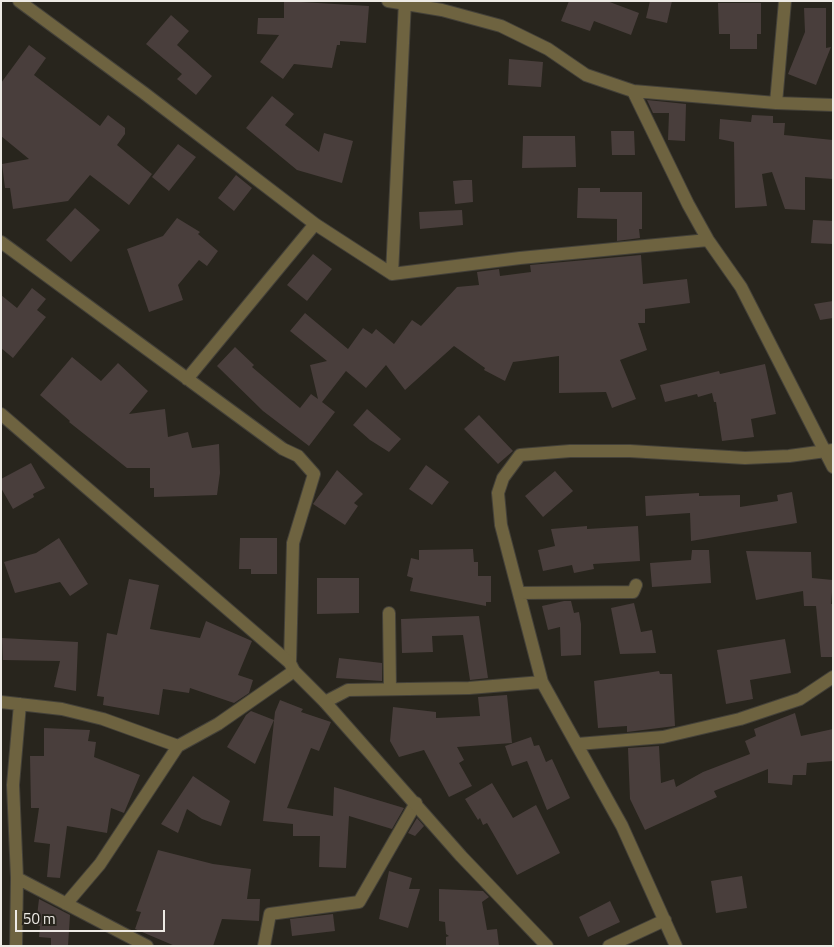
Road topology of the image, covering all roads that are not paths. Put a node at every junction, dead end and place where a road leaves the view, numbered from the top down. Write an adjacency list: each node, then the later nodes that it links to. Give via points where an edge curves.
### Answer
1 (19, 1): 8 (street)
2 (388, 1): 4 (street)
3 (784, 1): 6 (street)
4 (405, 4): 5 (street, via 501,26 548,49 586,75); 11 (street)
5 (633, 90): 6 (street); 9 (street)
6 (776, 103): 7 (street)
7 (833, 105)
8 (315, 224): 11 (street); 12 (street)
9 (708, 240): 11 (street); 14 (street, via 741,287)
10 (1, 242): 12 (street)
11 (392, 274)
12 (187, 379): 19 (street, via 283,449 298,456 314,474 292,543)
13 (1, 414): 19 (street)
14 (828, 451): 15 (street); 17 (street, via 745,458 622,451 520,455 502,478 498,493 501,525)
15 (833, 467)
16 (636, 585): 17 (street, via 634,592)
17 (519, 593): 21 (street)
18 (389, 613): 22 (street)
19 (292, 667): 24 (street); 27 (street, via 218,724)
20 (833, 677): 26 (street, via 800,699 740,719 663,737)
21 (542, 682): 22 (street, via 469,688); 26 (street)
22 (390, 689): 24 (street, via 348,690)
23 (1, 702): 25 (street)
24 (325, 702): 29 (street)
25 (20, 704): 27 (street, via 62,709 103,719); 28 (street)
26 (578, 744): 32 (street, via 622,826)
27 (178, 746): 31 (street, via 100,864)
28 (7, 785): 30 (street)
29 (416, 803): 35 (street, via 359,902 270,914); 36 (street, via 461,856)
30 (17, 878): 31 (street); 33 (street)
31 (66, 904): 34 (street)
32 (665, 920): 37 (street); 38 (street)
33 (16, 946)
34 (147, 946)
35 (264, 946)
36 (547, 946)
37 (609, 946)
38 (676, 946)

